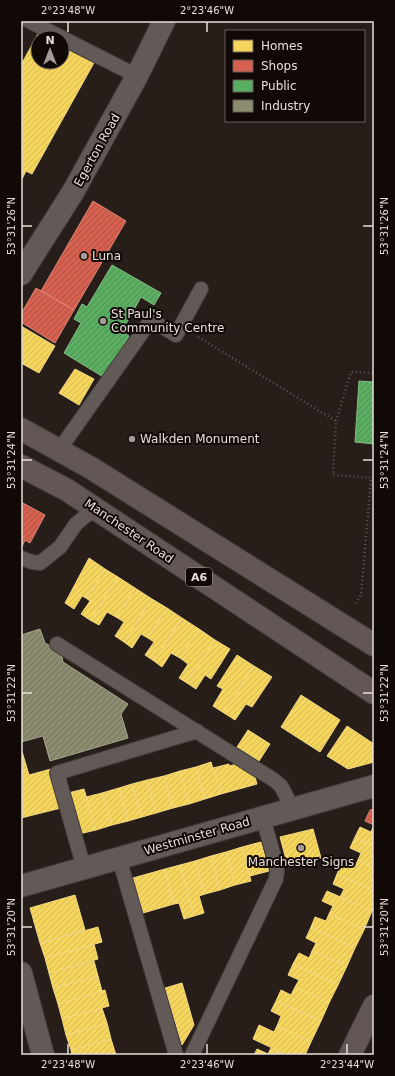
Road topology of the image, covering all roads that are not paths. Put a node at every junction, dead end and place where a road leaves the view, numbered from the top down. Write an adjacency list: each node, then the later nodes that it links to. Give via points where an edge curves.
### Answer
1 (29, 21): 3 (lane)
2 (164, 21): 3 (street, Egerton Road)
3 (138, 76): 4 (street, Egerton Road, via 73,192)
4 (21, 274)
5 (201, 289): 7 (lane, via 176,335 150,320)
6 (21, 429): 7 (main road)
7 (59, 450): 12 (main road)
8 (21, 466): 9 (main road, Manchester Road / A6)
9 (95, 508): 10 (lane, via 76,524 60,547 40,563); 13 (main road, Manchester Road / A6)
10 (21, 558)
11 (57, 644): 14 (lane)
12 (374, 645)
13 (374, 693)
14 (197, 731): 16 (lane, via 274,780 281,786); 19 (lane, via 57,773)
15 (374, 786): 16 (street, Westminster Road)
16 (293, 809): 17 (street, Westminster Road)
17 (263, 818): 18 (street, Westminster Road); 25 (lane, via 276,864 276,879)
18 (119, 858): 19 (street, Westminster Road); 24 (lane)
19 (84, 868): 20 (street, Westminster Road)
20 (21, 886)
21 (21, 973): 23 (street)
22 (374, 1006): 26 (main road)
23 (43, 1055)
24 (176, 1055)
25 (192, 1055)
26 (350, 1055)

